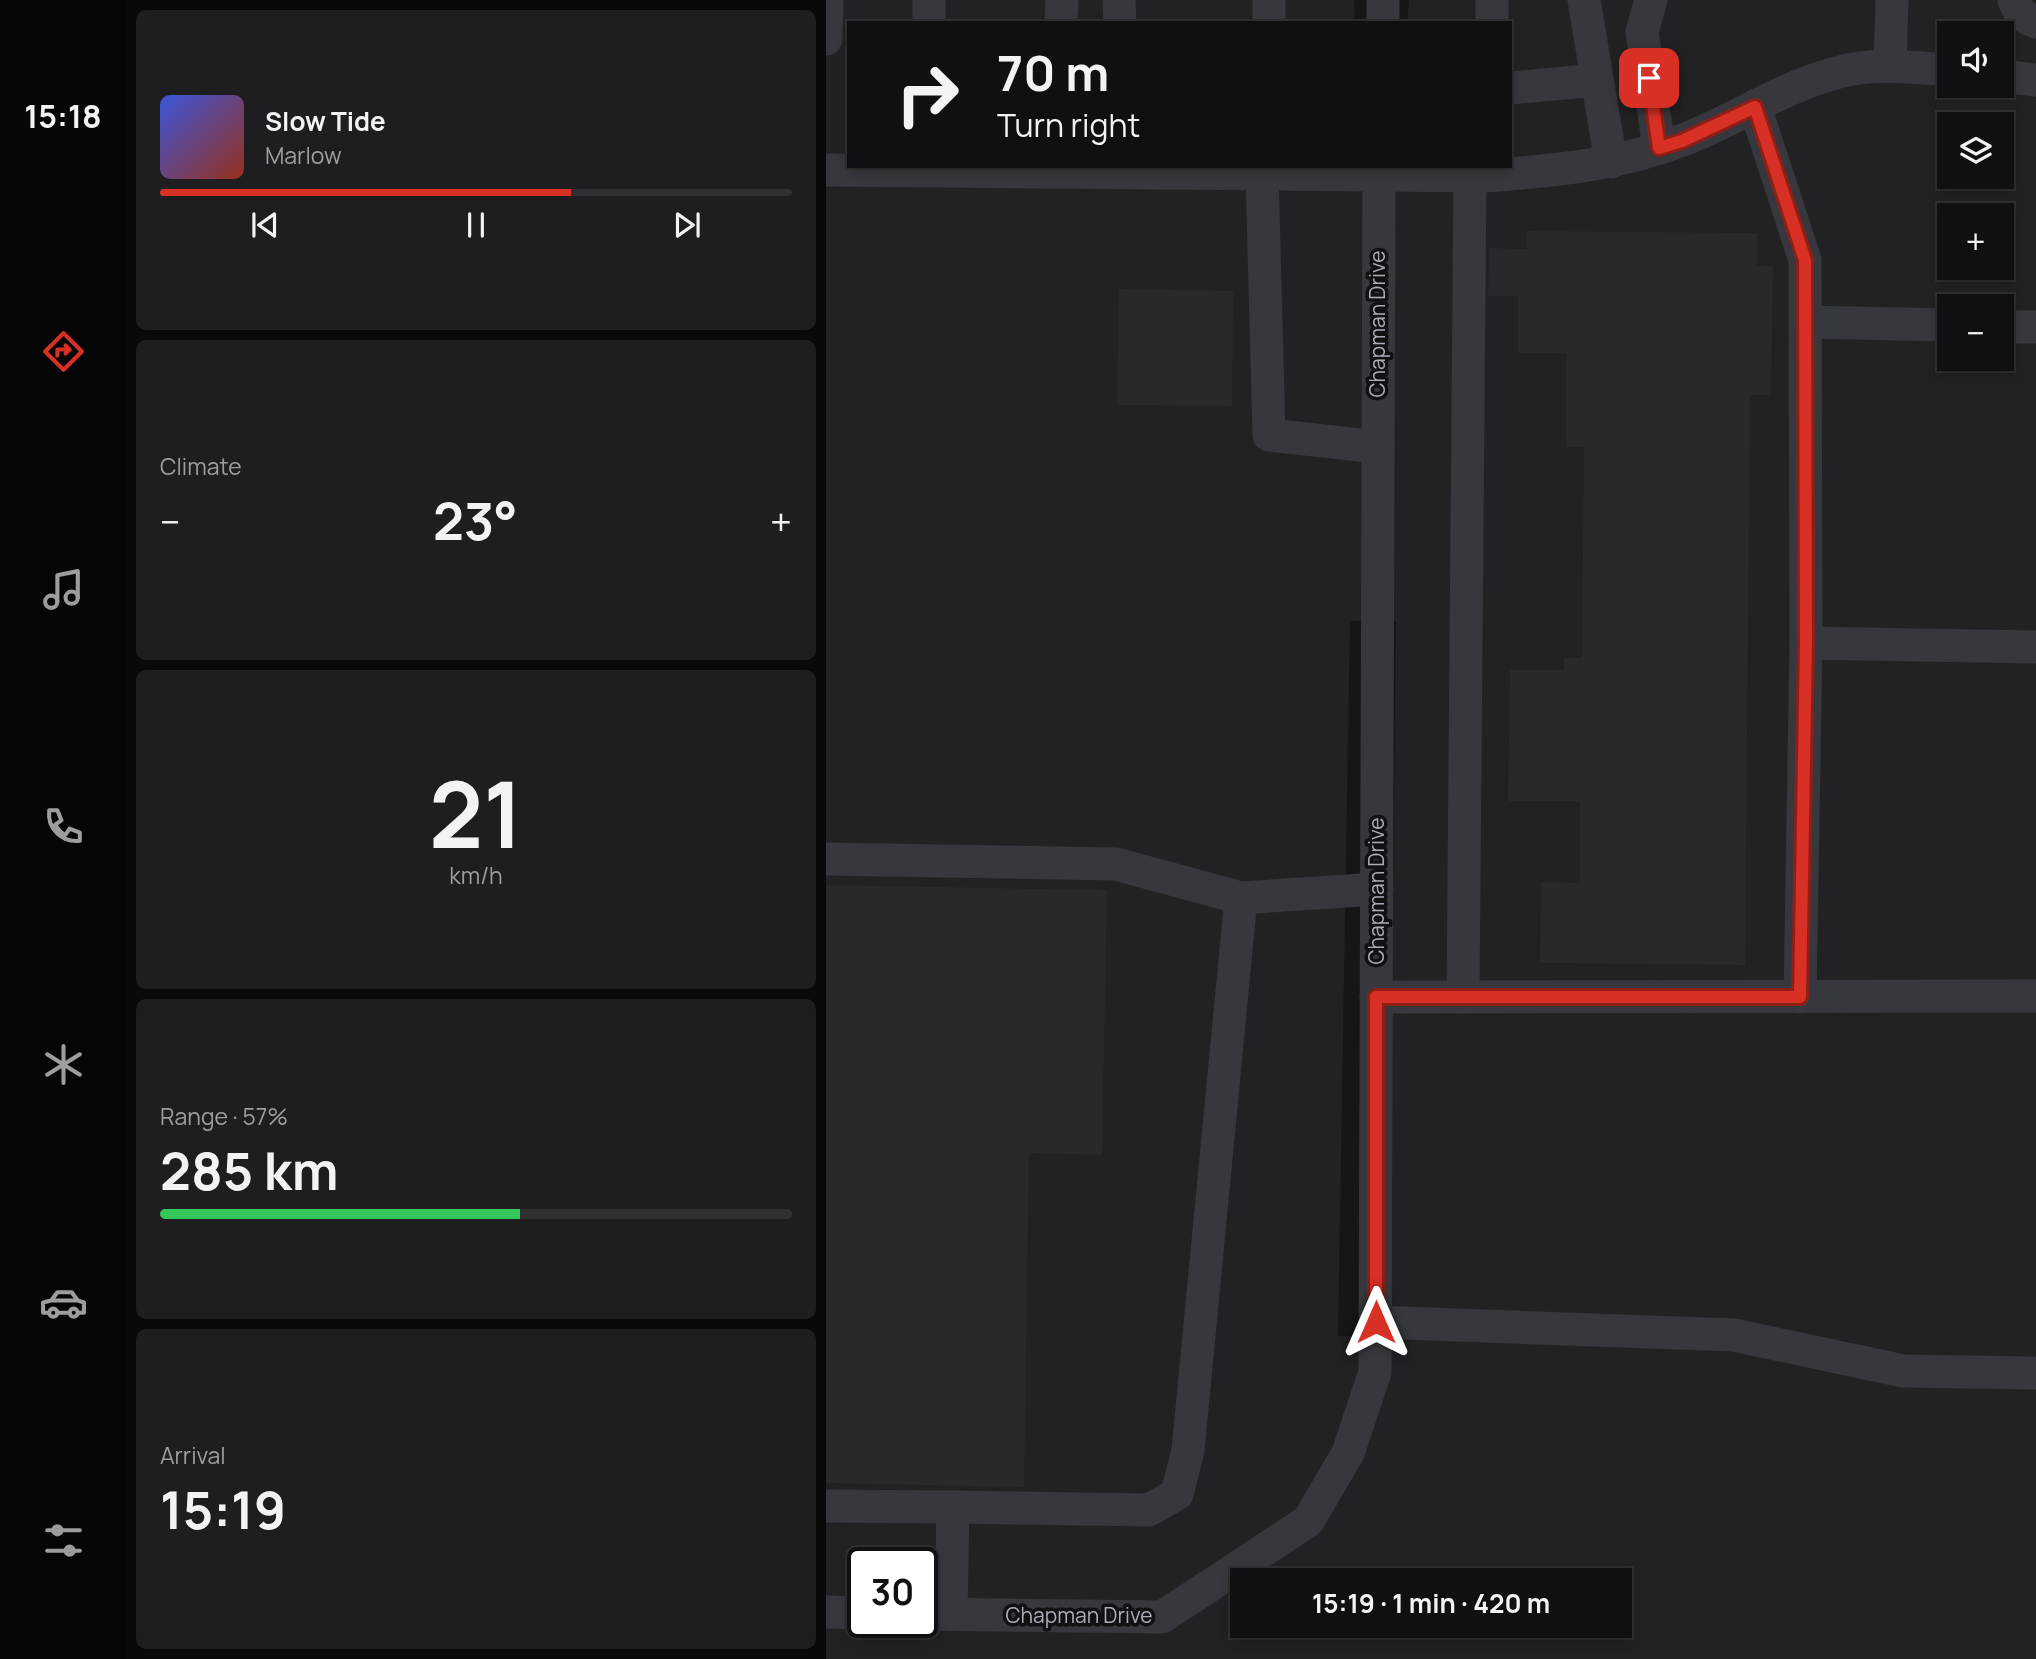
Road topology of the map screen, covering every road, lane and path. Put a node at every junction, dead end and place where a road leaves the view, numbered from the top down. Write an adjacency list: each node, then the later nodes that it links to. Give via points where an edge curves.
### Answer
1 (827, 0): 19 (street)
2 (929, 0): 12 (street)
3 (1062, 0): 13 (street)
4 (1119, 0): 14 (street)
5 (1269, 0): 15 (street)
6 (1383, 0): 16 (street)
7 (1491, 0): 17 (street)
8 (1584, 0): 23 (street)
9 (1651, 0): 27 (street, via 1642,32)
10 (1892, 0): 20 (street)
11 (2014, 0): 18 (street, via 2017,9)
12 (929, 21)
13 (1061, 21)
14 (1120, 21)
15 (1269, 21)
16 (1383, 21)
17 (1492, 21)
18 (2036, 22)
19 (826, 39)
20 (1890, 65): 21 (street); 26 (street, via 1807,83)
21 (1937, 69)
22 (2014, 77): 24 (street)
23 (1597, 80): 25 (street); 28 (street)
24 (2036, 80)
25 (1512, 88)
26 (1755, 107): 27 (street); 35 (street, via 1805,260)
27 (1659, 148): 28 (street)
28 (1611, 162): 34 (street, via 1566,171)
29 (931, 168): 30 (street); 31 (street)
30 (1120, 169): 33 (street)
31 (826, 170)
32 (1379, 170): 33 (street); 34 (street); 39 (street, Chapman Drive)
33 (1262, 173): 39 (street, via 1269,435)
34 (1470, 176): 47 (street)
35 (1805, 322): 36 (street); 40 (street)
36 (1937, 325)
37 (2014, 327): 38 (street)
38 (2036, 327)
39 (1378, 447): 43 (street, Chapman Drive)
40 (1806, 643): 41 (street); 48 (street)
41 (2036, 647)
42 (826, 859): 44 (street, via 1116,864)
43 (1377, 889): 44 (street); 46 (street, Chapman Drive)
44 (1241, 898): 52 (street, via 1188,1450 1177,1494 1149,1510)
45 (2036, 996): 48 (street)
46 (1376, 997): 47 (street); 49 (street, Chapman Drive)
47 (1463, 997): 48 (street)
48 (1800, 997)
49 (1376, 1322): 50 (street, via 1734,1335 1903,1371); 56 (street, Chapman Drive, via 1375,1372 1348,1453 1308,1521 1162,1617)
50 (2036, 1373)
51 (826, 1506): 52 (street)
52 (953, 1507): 53 (street)
53 (938, 1607)
54 (826, 1612): 55 (street)
55 (847, 1613)
56 (938, 1614)

